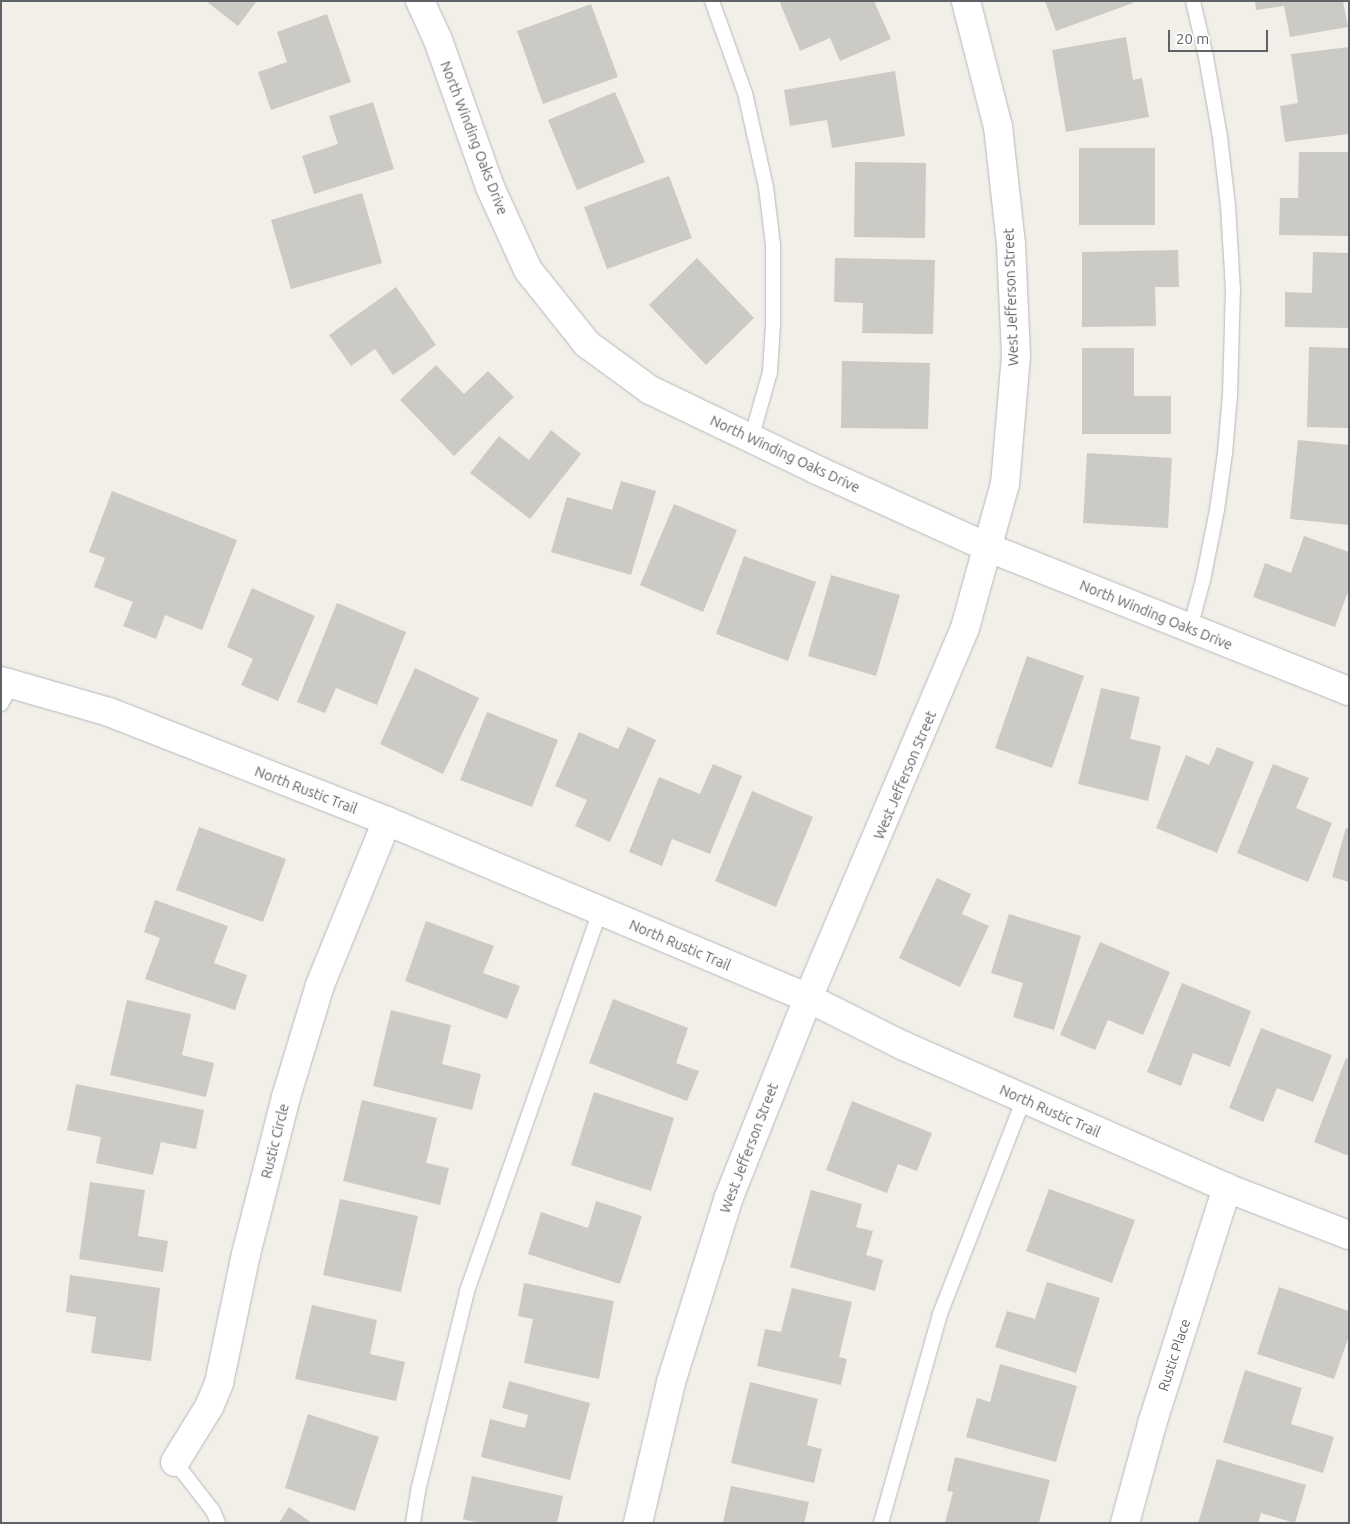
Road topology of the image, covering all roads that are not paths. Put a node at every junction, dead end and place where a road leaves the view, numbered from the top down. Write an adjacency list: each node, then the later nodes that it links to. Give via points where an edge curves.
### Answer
1 (420, 1): 5 (street, North Winding Oaks Drive, via 438,40 490,187 528,270 587,344 650,390)
2 (712, 1): 5 (lane, via 745,93 766,187 773,245 774,326 770,372)
3 (966, 1): 6 (street, West Jefferson Street, via 998,127 1011,244 1016,355 1005,484)
4 (1193, 1): 7 (lane, via 1220,137 1233,290 1225,453 1203,580)
5 (752, 439): 6 (street, North Winding Oaks Drive)
6 (989, 548): 7 (street, North Winding Oaks Drive); 12 (street, West Jefferson Street, via 966,628)
7 (1190, 628): 9 (street, North Winding Oaks Drive)
8 (5, 690): 10 (street, North Rustic Trail, via 109,712)
9 (1349, 691)
10 (387, 821): 11 (street, North Rustic Trail); 16 (street, Rustic Circle, via 320,985 286,1097 246,1254 219,1383 209,1407)
11 (600, 910): 12 (street, North Rustic Trail); 18 (lane, via 467,1291)
12 (808, 998): 13 (street, North Rustic Trail, via 904,1046); 19 (street, West Jefferson Street, via 729,1198 671,1382)
13 (1024, 1099): 14 (street, North Rustic Trail); 20 (lane, via 940,1314)
14 (1227, 1188): 15 (street, North Rustic Trail); 21 (street, Rustic Place, via 1152,1424)
15 (1349, 1235)
16 (175, 1462): 17 (lane, via 213,1511)
17 (218, 1523)
18 (413, 1523)
19 (638, 1523)
20 (881, 1523)
21 (1125, 1523)

